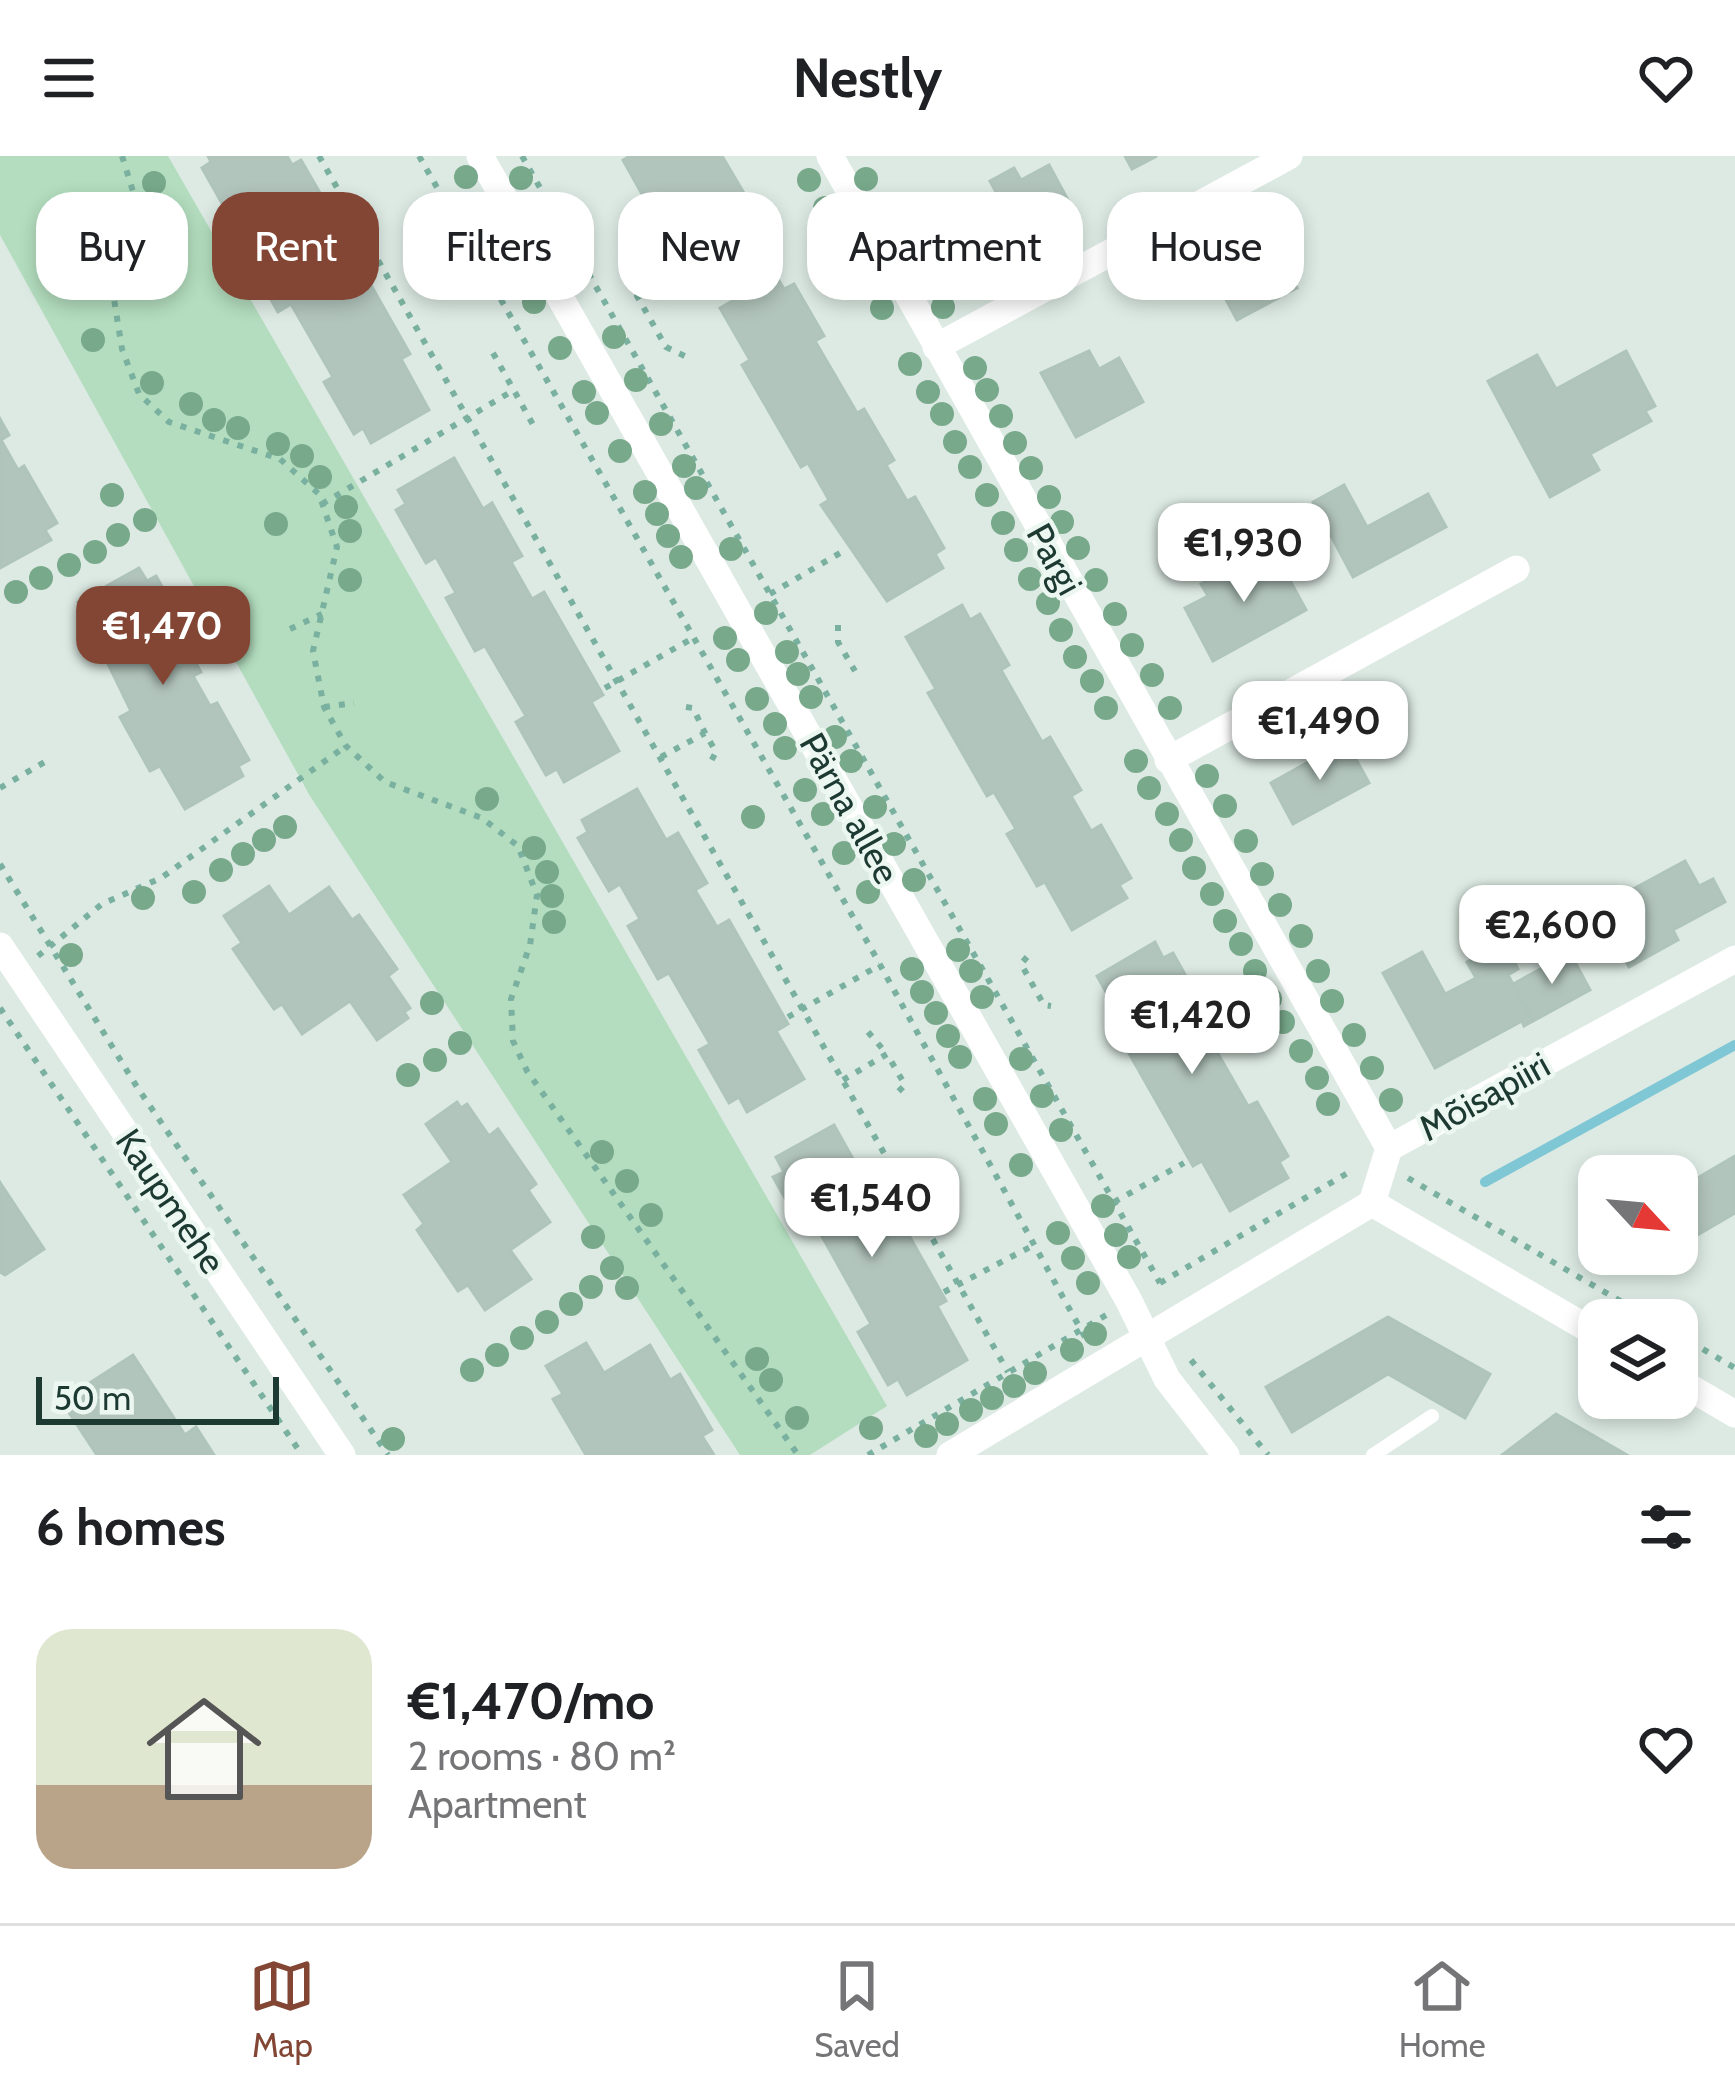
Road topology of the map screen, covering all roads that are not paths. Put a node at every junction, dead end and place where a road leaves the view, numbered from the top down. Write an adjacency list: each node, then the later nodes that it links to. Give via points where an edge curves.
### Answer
1 (480, 156): 12 (street, Pärna allee)
2 (830, 156): 4 (street, Pargi)
3 (1289, 156): 4 (street)
4 (936, 347): 6 (street, Pargi)
5 (1516, 569): 6 (street)
6 (1168, 760): 9 (street, Pargi)
7 (7, 957): 16 (street, Kaupmehe)
8 (1735, 959): 9 (street, Mõisapiiri)
9 (1389, 1148): 10 (street, Mõisapiiri)
10 (1372, 1203): 11 (street); 12 (street)
11 (1578, 1323)
12 (1146, 1340): 17 (street); 18 (street, Pärna allee)
13 (1698, 1392): 14 (street)
14 (1735, 1414)
15 (1432, 1416): 19 (lane)
16 (342, 1455)
17 (950, 1455)
18 (1226, 1455)
19 (1373, 1455)

